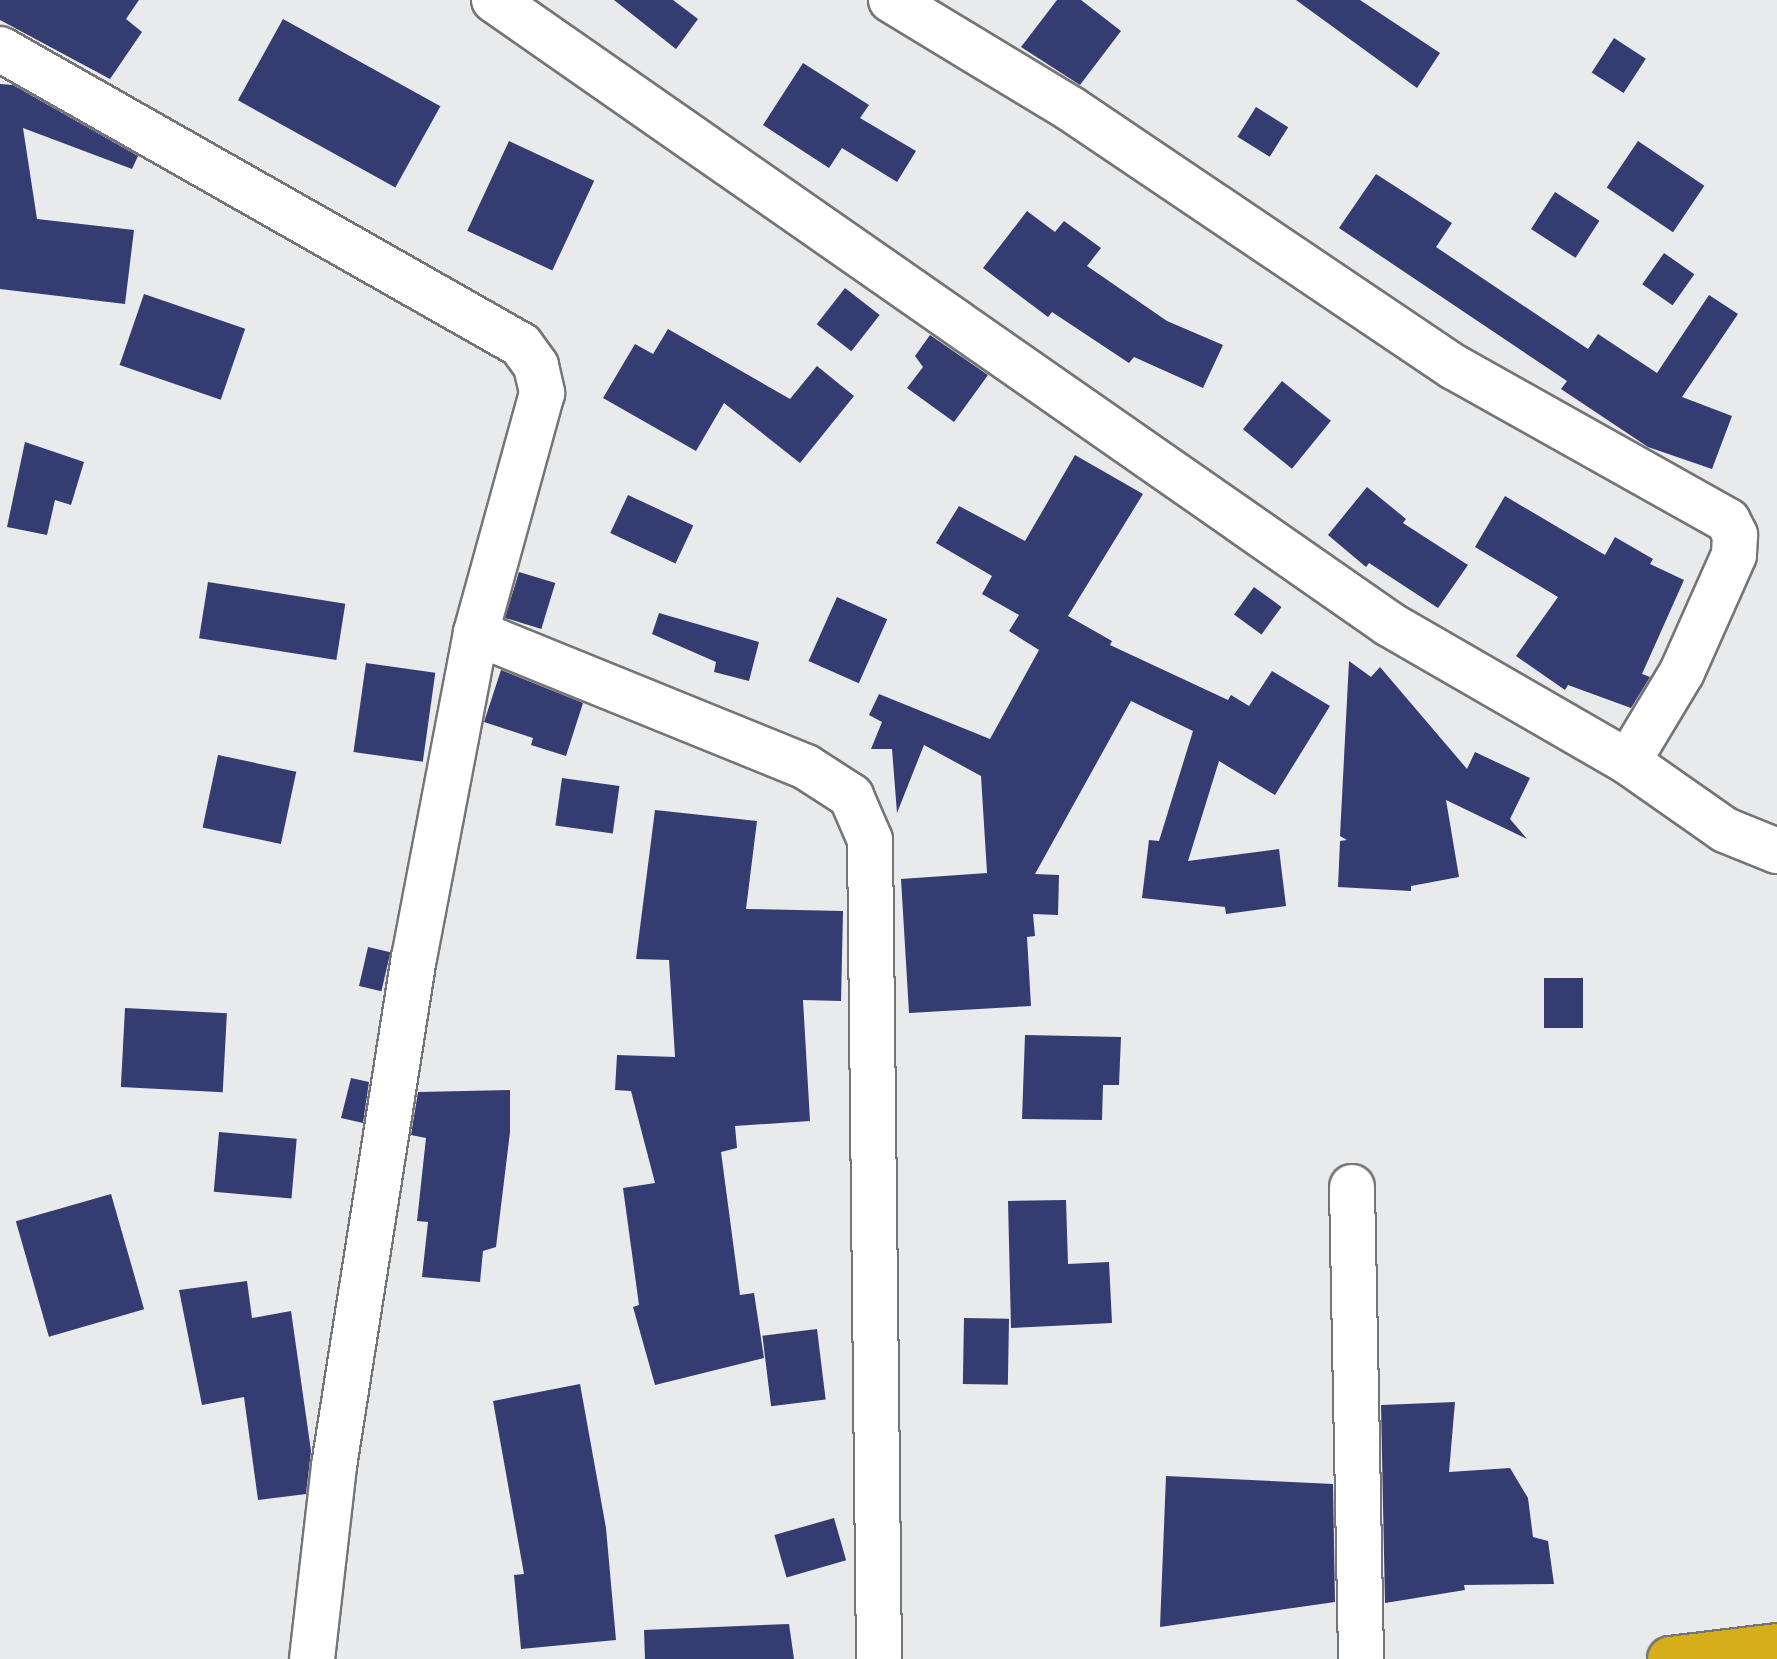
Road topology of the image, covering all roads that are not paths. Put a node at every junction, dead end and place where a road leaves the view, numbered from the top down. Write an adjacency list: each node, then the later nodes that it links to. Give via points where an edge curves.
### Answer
1 (494, 0): 5 (street, via 1389,624)
2 (891, 0): 5 (street, via 1071,109 1454,367 1728,521 1735,535 1734,555 1682,672)
3 (0, 49): 4 (street, via 521,345 536,366 542,393)
4 (476, 633): 9 (street, via 414,957 334,1466); 10 (street, via 806,767 851,796 870,840)
5 (1628, 762): 6 (street, via 1725,830)
6 (1777, 851)
7 (1352, 1187): 11 (street)
8 (1777, 1646): 12 (highway)
9 (312, 1659)
10 (879, 1659)
11 (1361, 1659)
12 (1670, 1659)

